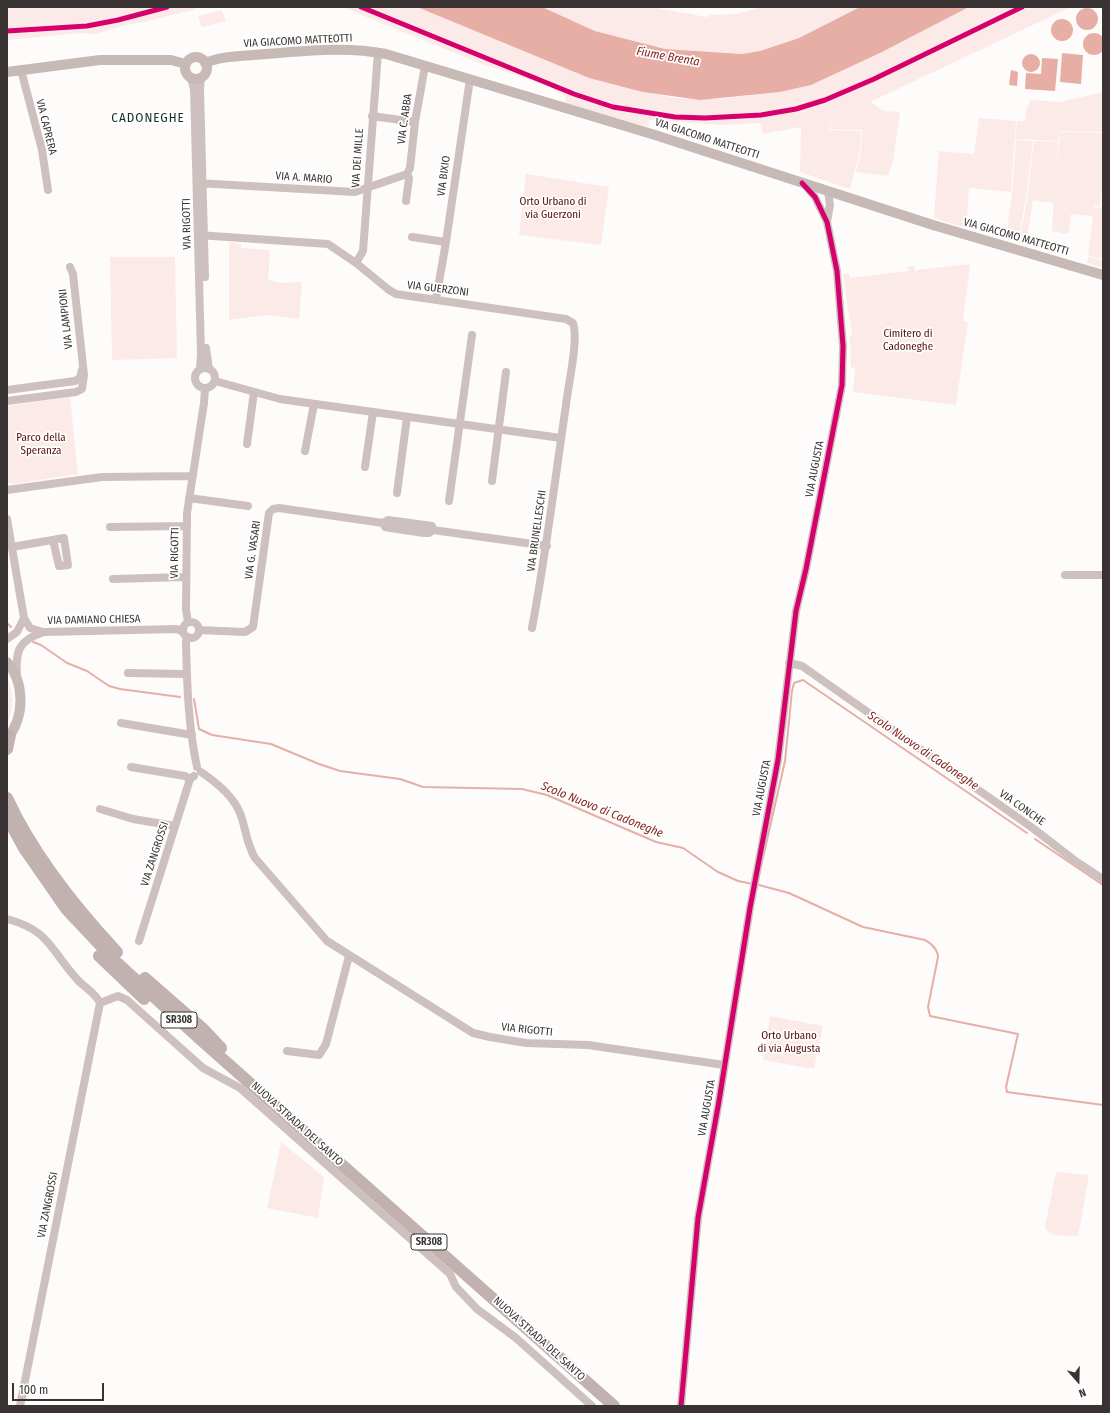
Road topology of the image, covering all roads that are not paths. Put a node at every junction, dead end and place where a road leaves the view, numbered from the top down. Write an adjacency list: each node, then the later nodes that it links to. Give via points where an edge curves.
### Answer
1 (378, 52): 2 (main road, VIA GIACOMO MATTEOTTI, via 317,50 224,58); 4 (main road, VIA GIACOMO MATTEOTTI); 9 (street, VIA DEI MILLE)
2 (205, 63): 3 (main road, via 197,58); 7 (main road, via 206,71)
3 (186, 64): 5 (main road, via 170,60 100,60); 7 (main road, via 186,72)
4 (425, 66): 8 (main road, VIA GIACOMO MATTEOTTI); 10 (street, VIA C. ABBA)
5 (21, 70): 6 (main road); 15 (street, VIA CAPRERA, via 41,144)
6 (7, 72)
7 (196, 78): 12 (street, VIA RIGOTTI, via 194,89)
8 (470, 80): 13 (main road, VIA GIACOMO MATTEOTTI); 24 (street, VIA BIXIO)
9 (372, 116): 10 (street); 14 (street, VIA DEI MILLE)
10 (415, 122): 11 (street, VIA C. ABBA, via 410,168)
11 (407, 174): 14 (street, VIA A. MARIO); 18 (street, VIA C. ABBA, via 409,178)
12 (200, 183): 14 (street, VIA A. MARIO, via 355,192); 22 (street, VIA RIGOTTI)
13 (802, 183): 16 (main road, VIA GIACOMO MATTEOTTI); 19 (street, VIA AUGUSTA)
14 (367, 188): 25 (street, VIA DEI MILLE, via 362,251)
15 (48, 190)
16 (828, 191): 17 (main road, VIA GIACOMO MATTEOTTI); 19 (street); 20 (street, VIA AUGUSTA)
17 (842, 196): 20 (street); 27 (main road, VIA GIACOMO MATTEOTTI)
18 (406, 201)
19 (819, 204): 21 (street, VIA AUGUSTA)
20 (830, 205): 21 (street, VIA AUGUSTA)
21 (827, 222): 73 (street, VIA AUGUSTA, via 839,285 843,346 842,385 796,611)
22 (201, 235): 25 (street, VIA GUERZONI, via 328,244); 30 (street, VIA RIGOTTI); 31 (street, VIA RIGOTTI, via 206,354)
23 (412, 237): 24 (street)
24 (446, 242): 28 (street, VIA BIXIO)
25 (356, 263): 28 (street, VIA GUERZONI, via 396,294)
26 (70, 267): 32 (street, VIA LAMPIONI, via 73,274)
27 (1103, 275)
28 (436, 299): 44 (street, VIA GUERZONI, via 566,319 573,323 575,329 572,360)
29 (472, 335): 42 (street)
30 (200, 369): 31 (street); 35 (street, VIA RIGOTTI, via 195,380 197,385)
31 (209, 369): 34 (street, VIA RIGOTTI, via 214,374)
32 (82, 370): 36 (street, via 80,378 75,381); 38 (street, VIA LAMPIONI, via 84,382 82,389 76,392)
33 (506, 372): 43 (street)
34 (215, 381): 35 (street, via 212,386); 37 (street)
35 (205, 389): 48 (street, VIA RIGOTTI)
36 (7, 390)
37 (254, 392): 39 (street); 45 (street)
38 (7, 401)
39 (314, 404): 40 (street); 46 (street)
40 (373, 412): 41 (street); 47 (street)
41 (407, 417): 42 (street); 51 (street)
42 (459, 423): 43 (street); 53 (street)
43 (499, 430): 44 (street); 49 (street)
44 (561, 438): 59 (street, VIA BRUNELLESCHI)
45 (247, 444)
46 (305, 451)
47 (365, 467)
48 (193, 476): 50 (street, via 102,477); 52 (street, VIA RIGOTTI)
49 (492, 481)
50 (7, 490)
51 (397, 494)
52 (189, 498): 54 (street); 56 (street, VIA RIGOTTI)
53 (449, 501)
54 (248, 506)
55 (7, 519): 60 (street)
56 (187, 526): 57 (street); 63 (street, VIA RIGOTTI)
57 (110, 527)
58 (53, 540): 60 (street)
59 (547, 546): 67 (street, VIA BRUNELLESCHI); 68 (street, VIA G. VASARI, via 434,530 426,524 391,520 383,523 273,509 269,513 253,627 245,632)
60 (12, 547): 65 (street)
61 (1065, 575): 62 (street)
62 (1103, 575)
63 (185, 577): 64 (street); 66 (street, VIA RIGOTTI)
64 (113, 579)
65 (24, 618): 69 (street, via 30,628); 71 (street, via 17,632)
66 (188, 622): 68 (street, via 195,623); 70 (street, via 184,625)
67 (532, 628)
68 (199, 630): 70 (street, via 195,636)
69 (44, 632): 70 (street, VIA DAMIANO CHIESA, via 177,629); 76 (street, VIA DAMIANO CHIESA, via 23,641 17,660)
70 (185, 634): 75 (street)
71 (7, 639)
72 (7, 662): 76 (main road)
73 (789, 663): 88 (street, VIA CONCHE, via 802,666); 94 (street, VIA AUGUSTA, via 778,760)
74 (128, 673): 75 (street)
75 (187, 674): 78 (street)
76 (17, 679): 79 (main road, via 20,707 17,723)
77 (121, 723): 78 (street)
78 (192, 735): 82 (street)
79 (8, 737): 80 (highway)
80 (7, 749)
81 (131, 767): 82 (street, via 185,776)
82 (196, 773): 86 (street, VIA ZANGROSSI); 91 (street, VIA RIGOTTI, via 224,792 237,807 246,842 255,858 327,941)
83 (7, 798): 95 (highway, via 46,864 86,918 122,957 226,1052)
84 (100, 809): 86 (street, via 133,819)
85 (7, 818): 95 (highway, NUOVA STRADA DEL SANTO / SR308, via 24,848 67,910 115,961)
86 (175, 826): 90 (street, VIA ZANGROSSI)
87 (7, 835): 95 (highway, via 48,898 113,971 213,1060)
88 (1103, 879)
89 (7, 919): 92 (street, via 29,926 44,936 77,979 97,998)
90 (139, 940)
91 (349, 956): 93 (street, via 322,1051 319,1055); 94 (street, VIA RIGOTTI, via 473,1033 526,1043 588,1045)
92 (100, 1006): 96 (street, VIA ZANGROSSI); 97 (street, via 118,996 122,997 203,1068 240,1088 450,1274 456,1287 477,1309 516,1338)
93 (287, 1051)
94 (724, 1065): 99 (street, VIA AUGUSTA, via 698,1218)
95 (244, 1077): 98 (highway, NUOVA STRADA DEL SANTO / SR308)
96 (20, 1406)
97 (592, 1406)
98 (614, 1406)
99 (681, 1406)

